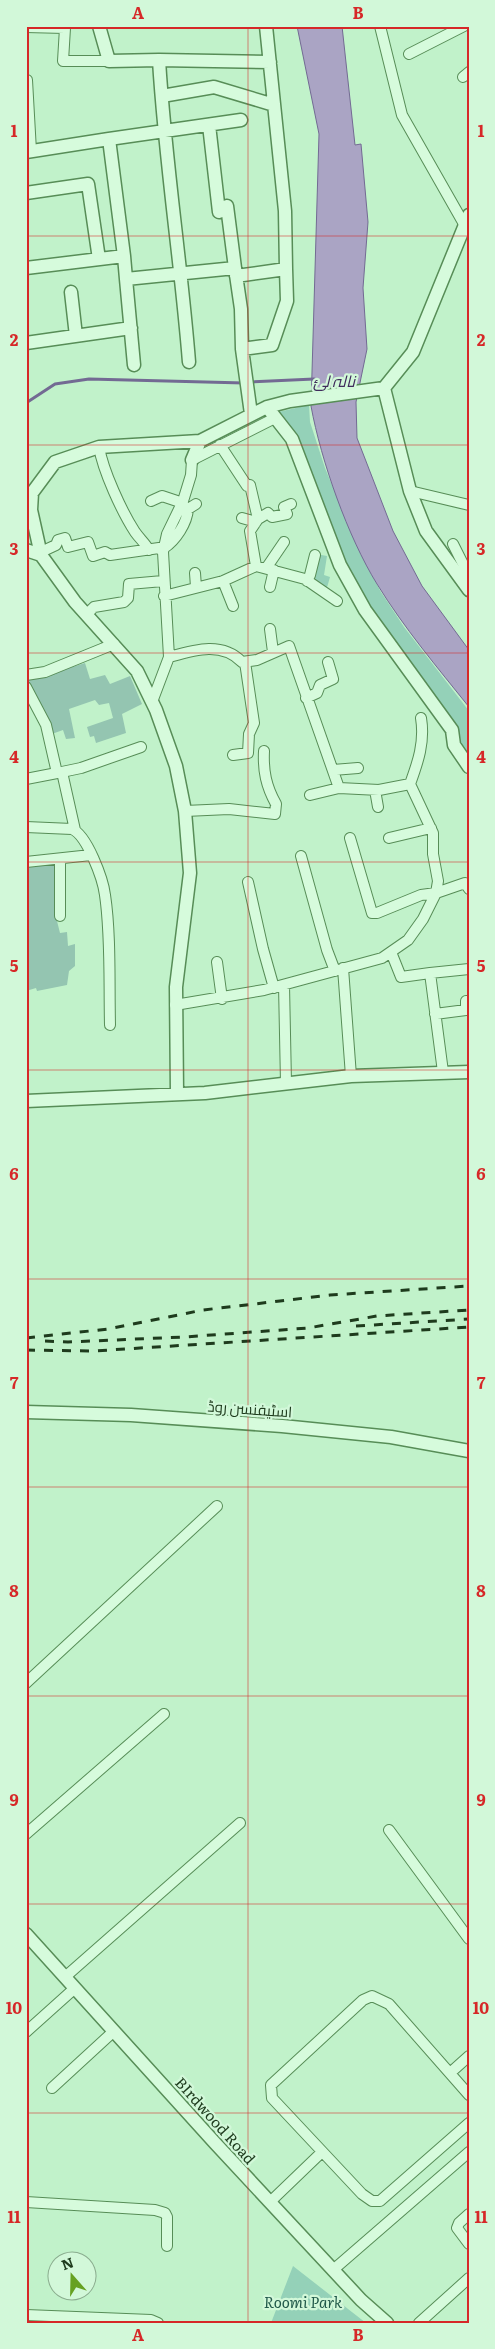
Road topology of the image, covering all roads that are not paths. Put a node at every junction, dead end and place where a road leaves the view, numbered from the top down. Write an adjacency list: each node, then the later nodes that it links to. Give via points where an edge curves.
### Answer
1 (26, 26): 8 (street, via 65,28 63,61)
2 (99, 26): 8 (street)
3 (266, 26): 9 (street)
4 (464, 26): 6 (street)
5 (382, 27): 19 (street, via 402,115)
6 (409, 54)
7 (160, 60): 8 (street); 9 (street); 11 (street)
8 (109, 61)
9 (270, 62): 12 (street)
10 (27, 80): 17 (street)
11 (162, 96): 12 (street, via 214,87); 15 (street)
12 (274, 104): 23 (street, via 285,211)
13 (241, 120): 14 (street)
14 (209, 125): 15 (street); 24 (street)
15 (163, 132): 16 (street); 25 (street)
16 (109, 139): 17 (street); 20 (street)
17 (29, 152)
18 (26, 193): 21 (street, via 88,184)
19 (466, 219): 34 (street, via 413,352)
20 (124, 256): 21 (street); 26 (street)
21 (99, 259): 22 (street)
22 (26, 268)
23 (286, 269): 24 (street); 31 (street, via 287,301 272,345)
24 (236, 272): 25 (street); 31 (street)
25 (182, 273): 26 (street); 32 (street)
26 (126, 279): 28 (street)
27 (71, 292): 29 (street)
28 (131, 328): 29 (street); 33 (street)
29 (76, 336): 30 (street)
30 (26, 343)
31 (244, 354): 36 (street)
32 (190, 362)
33 (134, 365)
34 (384, 388): 35 (street, via 290,401); 41 (street)
35 (271, 412): 36 (street); 38 (street); 82 (street, via 292,439 344,572 365,610 452,730 454,745)
36 (251, 414): 37 (street)
37 (200, 441): 39 (street); 40 (street)
38 (220, 445): 40 (street); 48 (street, via 247,486 250,485)
39 (99, 447): 52 (street, via 104,470 124,512 134,532 144,540); 54 (street, via 55,462 32,493 31,510)
40 (192, 460): 43 (street)
41 (410, 491): 46 (street); 60 (street, via 426,531)
42 (151, 501): 43 (street, via 162,496)
43 (183, 503): 53 (street, via 167,534)
44 (196, 504): 53 (street, via 188,509 187,521 173,542)
45 (291, 504): 48 (street, via 284,507 287,514 272,517 268,513)
46 (469, 505)
47 (242, 518): 48 (street)
48 (257, 520): 56 (street, via 250,531)
49 (284, 542): 56 (street)
50 (453, 544): 60 (street)
51 (26, 550): 54 (street)
52 (149, 550): 53 (street); 54 (street, via 110,555 105,552 93,556 88,542 68,547 65,538)
53 (163, 550): 58 (street)
54 (41, 553): 67 (street)
55 (315, 555): 61 (street)
56 (266, 568): 59 (street); 61 (street); 63 (street)
57 (195, 573): 62 (street)
58 (163, 580): 64 (street); 67 (street, via 129,584 128,598 124,602 94,607)
59 (223, 581): 62 (street); 66 (street)
60 (467, 582)
61 (309, 585): 65 (street)
62 (196, 587): 64 (street)
63 (270, 587)
64 (164, 596): 71 (street)
65 (337, 601)
66 (233, 606)
67 (86, 614): 69 (street)
68 (270, 629): 70 (street)
69 (114, 644): 74 (street, via 46,672); 77 (street, via 137,671)
70 (274, 652): 72 (street); 76 (street, via 289,646)
71 (169, 657): 72 (street, via 210,648 230,652); 77 (street)
72 (245, 662): 81 (street, via 254,723 249,734 248,753)
73 (328, 662): 76 (street, via 333,679 320,684 317,693)
74 (26, 675)
75 (26, 687): 85 (street, via 46,725)
76 (306, 698): 84 (street)
77 (152, 702): 92 (street, via 176,766)
78 (421, 718): 87 (street, via 423,739)
79 (141, 746): 85 (street)
80 (264, 751): 92 (street, via 263,771 276,804 275,814 229,809)
81 (233, 755)
82 (469, 767)
83 (358, 768): 84 (street)
84 (333, 770): 88 (street)
85 (59, 773): 86 (street); 95 (street)
86 (26, 780)
87 (410, 784): 89 (street); 94 (street)
88 (338, 788): 89 (street); 90 (street)
89 (375, 790): 91 (street)
90 (310, 795)
91 (378, 807)
92 (185, 811): 114 (street, via 190,873)
93 (26, 827): 95 (street)
94 (431, 828): 97 (street); 104 (street, via 438,880)
95 (75, 830): 98 (street, via 86,841)
96 (350, 838): 104 (street, via 372,913 421,895)
97 (389, 838)
98 (91, 855): 100 (street); 116 (street, via 106,893)
99 (301, 856): 109 (street, via 327,950)
100 (60, 860): 101 (street); 105 (street)
101 (26, 862)
102 (248, 882): 111 (street, via 256,923)
103 (469, 889): 104 (street, via 465,883)
104 (436, 893): 106 (street, via 408,940)
105 (60, 916)
106 (391, 952): 109 (street, via 382,958); 110 (street, via 400,977)
107 (217, 962): 112 (street)
108 (469, 969): 110 (street)
109 (339, 970): 111 (street); 119 (street)
110 (430, 973): 115 (street)
111 (279, 986): 112 (street); 120 (street)
112 (222, 998): 114 (street)
113 (469, 1001): 115 (street, via 466,1002 466,1010)
114 (175, 1005): 121 (street)
115 (435, 1014): 117 (street)
116 (110, 1025)
117 (443, 1072): 118 (street); 119 (street)
118 (469, 1072)
119 (350, 1076): 120 (street)
120 (286, 1083): 121 (street)
121 (178, 1093): 122 (street)
122 (26, 1101)
123 (26, 1412): 124 (street, اسٹیفنسن روڈ, via 131,1415 282,1426 391,1437)
124 (468, 1450)
125 (217, 1506): 126 (street)
126 (26, 1683)
127 (164, 1714): 130 (street)
128 (240, 1823): 133 (street)
129 (389, 1830): 132 (street)
130 (26, 1834)
131 (26, 1934): 133 (street, BIrdwood Road)
132 (469, 1939)
133 (65, 1977): 134 (street, BIrdwood Road)
134 (75, 1988): 135 (street, BIrdwood Road); 136 (street)
135 (114, 2031): 139 (street); 145 (street, BIrdwood Road)
136 (26, 2032)
137 (469, 2056): 138 (street)
138 (450, 2073): 140 (street); 142 (street, via 389,2004 372,1996 363,2000 271,2085 272,2098)
139 (52, 2088)
140 (469, 2095)
141 (469, 2123): 142 (street, via 380,2201 372,2201 362,2194)
142 (322, 2152): 145 (street)
143 (469, 2152): 149 (street)
144 (26, 2202): 148 (street, via 165,2213 168,2216)
145 (270, 2202): 149 (street, BIrdwood Road)
146 (469, 2214): 147 (street, via 457,2228)
147 (469, 2244)
148 (167, 2246)
149 (333, 2270): 153 (street, BIrdwood Road)
150 (469, 2278): 154 (street)
151 (26, 2315): 152 (street, via 150,2320)
152 (158, 2323)
153 (387, 2323)
154 (419, 2323)

